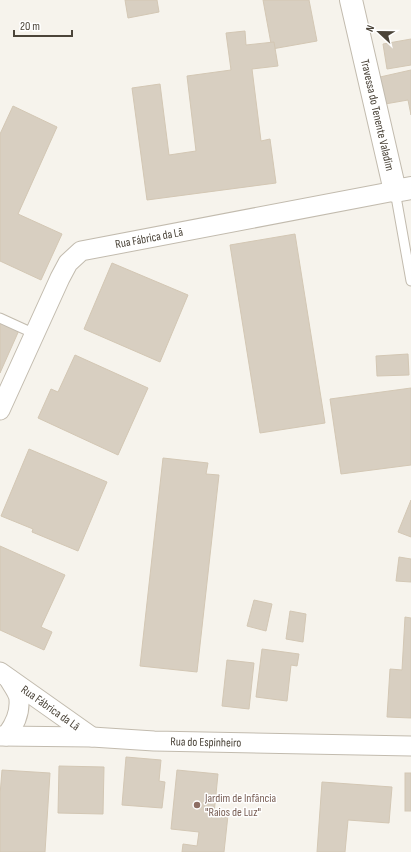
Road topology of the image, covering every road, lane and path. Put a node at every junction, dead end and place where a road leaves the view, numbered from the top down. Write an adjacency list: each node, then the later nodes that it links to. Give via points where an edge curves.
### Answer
1 (351, 0): 2 (street, Travessa do Tenente Valadim)
2 (403, 189): 3 (lane); 5 (street, Rua Fábrica da Lã, via 81,251 68,263)
3 (411, 281)
4 (0, 318): 5 (lane)
5 (35, 334): 6 (street, Rua Fábrica da Lã)
6 (0, 410)
7 (5, 676): 8 (street, Rua Fábrica da Lã, via 19,699 16,719 12,728); 9 (street, Rua Fábrica da Lã)
8 (3, 736): 9 (street, Rua do Espinheiro)
9 (92, 738): 10 (street, Rua do Espinheiro)
10 (411, 746)

